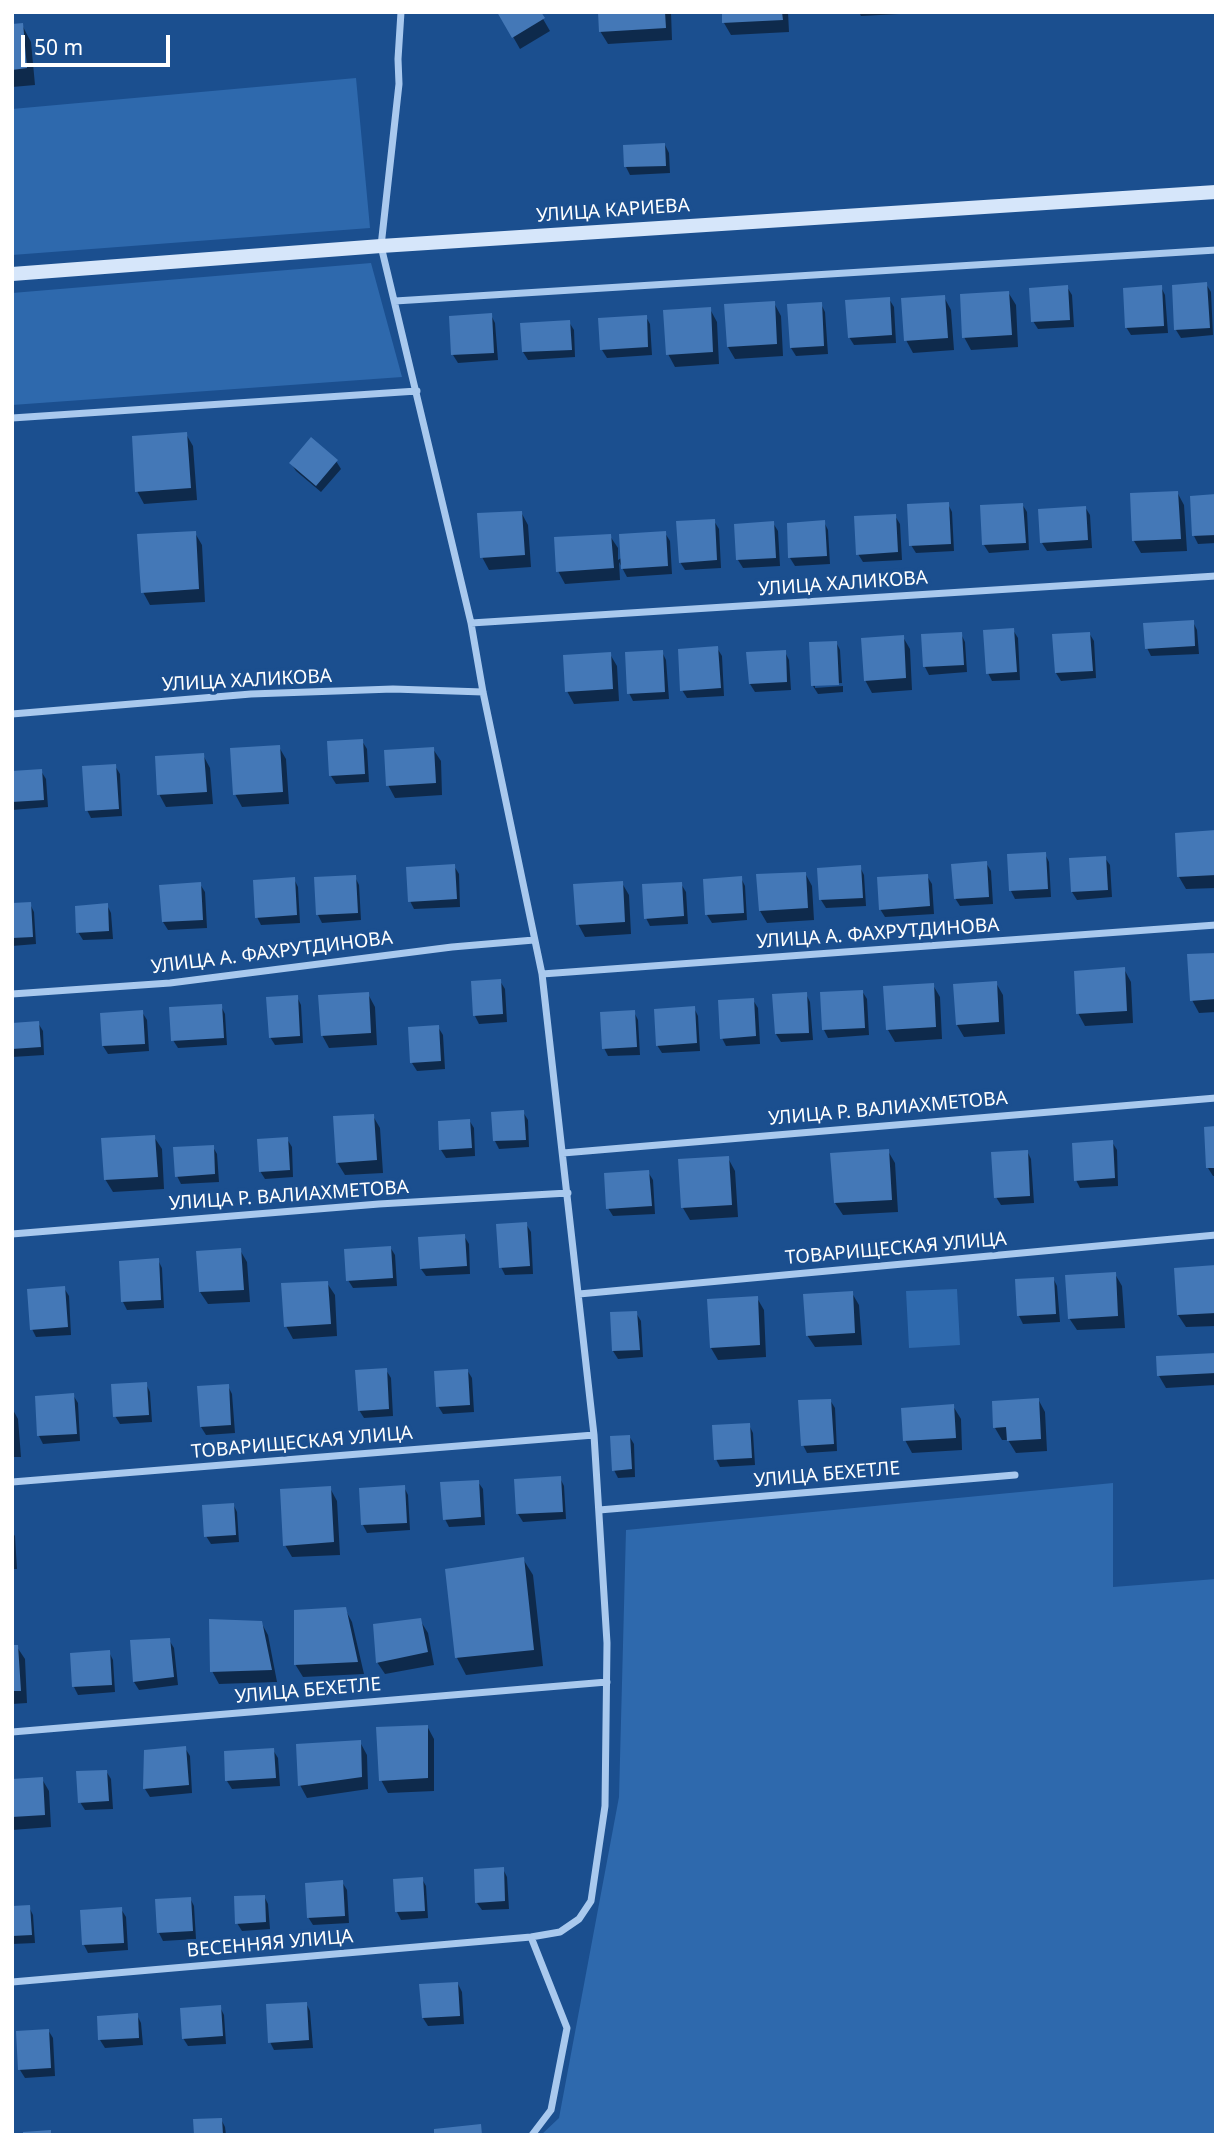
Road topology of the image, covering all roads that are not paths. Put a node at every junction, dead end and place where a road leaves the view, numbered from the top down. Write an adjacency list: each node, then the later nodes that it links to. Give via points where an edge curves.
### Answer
1 (401, 12): 3 (street, via 399,84)
2 (1216, 192): 3 (main road, УЛИЦА КАРИЕВА)
3 (381, 246): 5 (main road, УЛИЦА КАРИЕВА); 6 (street, ВЕСЕННЯЯ УЛИЦА)
4 (1216, 250): 6 (street)
5 (12, 274)
6 (395, 301): 7 (street, ВЕСЕННЯЯ УЛИЦА)
7 (416, 391): 8 (street); 10 (street, ВЕСЕННЯЯ УЛИЦА)
8 (12, 418)
9 (1216, 576): 10 (street, УЛИЦА ХАЛИКОВА)
10 (471, 623): 11 (street, ВЕСЕННЯЯ УЛИЦА)
11 (483, 692): 12 (street, УЛИЦА ХАЛИКОВА, via 393,689 251,694); 14 (street, ВЕСЕННЯЯ УЛИЦА)
12 (12, 714)
13 (1216, 925): 15 (street, УЛИЦА А. ФАХРУТДИНОВА)
14 (534, 940): 15 (street, ВЕСЕННЯЯ УЛИЦА); 16 (street, УЛИЦА А. ФАХРУТДИНОВА, via 170,983)
15 (542, 974): 18 (street, ВЕСЕННЯЯ УЛИЦА)
16 (12, 994)
17 (1216, 1098): 18 (street, УЛИЦА Р. ВАЛИАХМЕТОВА)
18 (563, 1153): 19 (street, ВЕСЕННЯЯ УЛИЦА)
19 (568, 1193): 20 (street, УЛИЦА Р. ВАЛИАХМЕТОВА); 22 (street, ВЕСЕННЯЯ УЛИЦА)
20 (12, 1234)
21 (1216, 1235): 22 (street, ТОВАРИЩЕСКАЯ УЛИЦА)
22 (579, 1294): 23 (street, ВЕСЕННЯЯ УЛИЦА)
23 (594, 1435): 25 (street, ТОВАРИЩЕСКАЯ УЛИЦА); 26 (street, ВЕСЕННЯЯ УЛИЦА)
24 (1015, 1475): 26 (street, УЛИЦА БЕХЕТЛЕ)
25 (12, 1482)
26 (599, 1510): 27 (street, ВЕСЕННЯЯ УЛИЦА)
27 (607, 1682): 28 (street, УЛИЦА БЕХЕТЛЕ); 29 (street, ВЕСЕННЯЯ УЛИЦА, via 605,1806 591,1901 579,1919 560,1932)
28 (12, 1732)
29 (531, 1937): 30 (street, ВЕСЕННЯЯ УЛИЦА); 31 (street, via 568,2028 551,2110)
30 (12, 1982)
31 (532, 2135)

